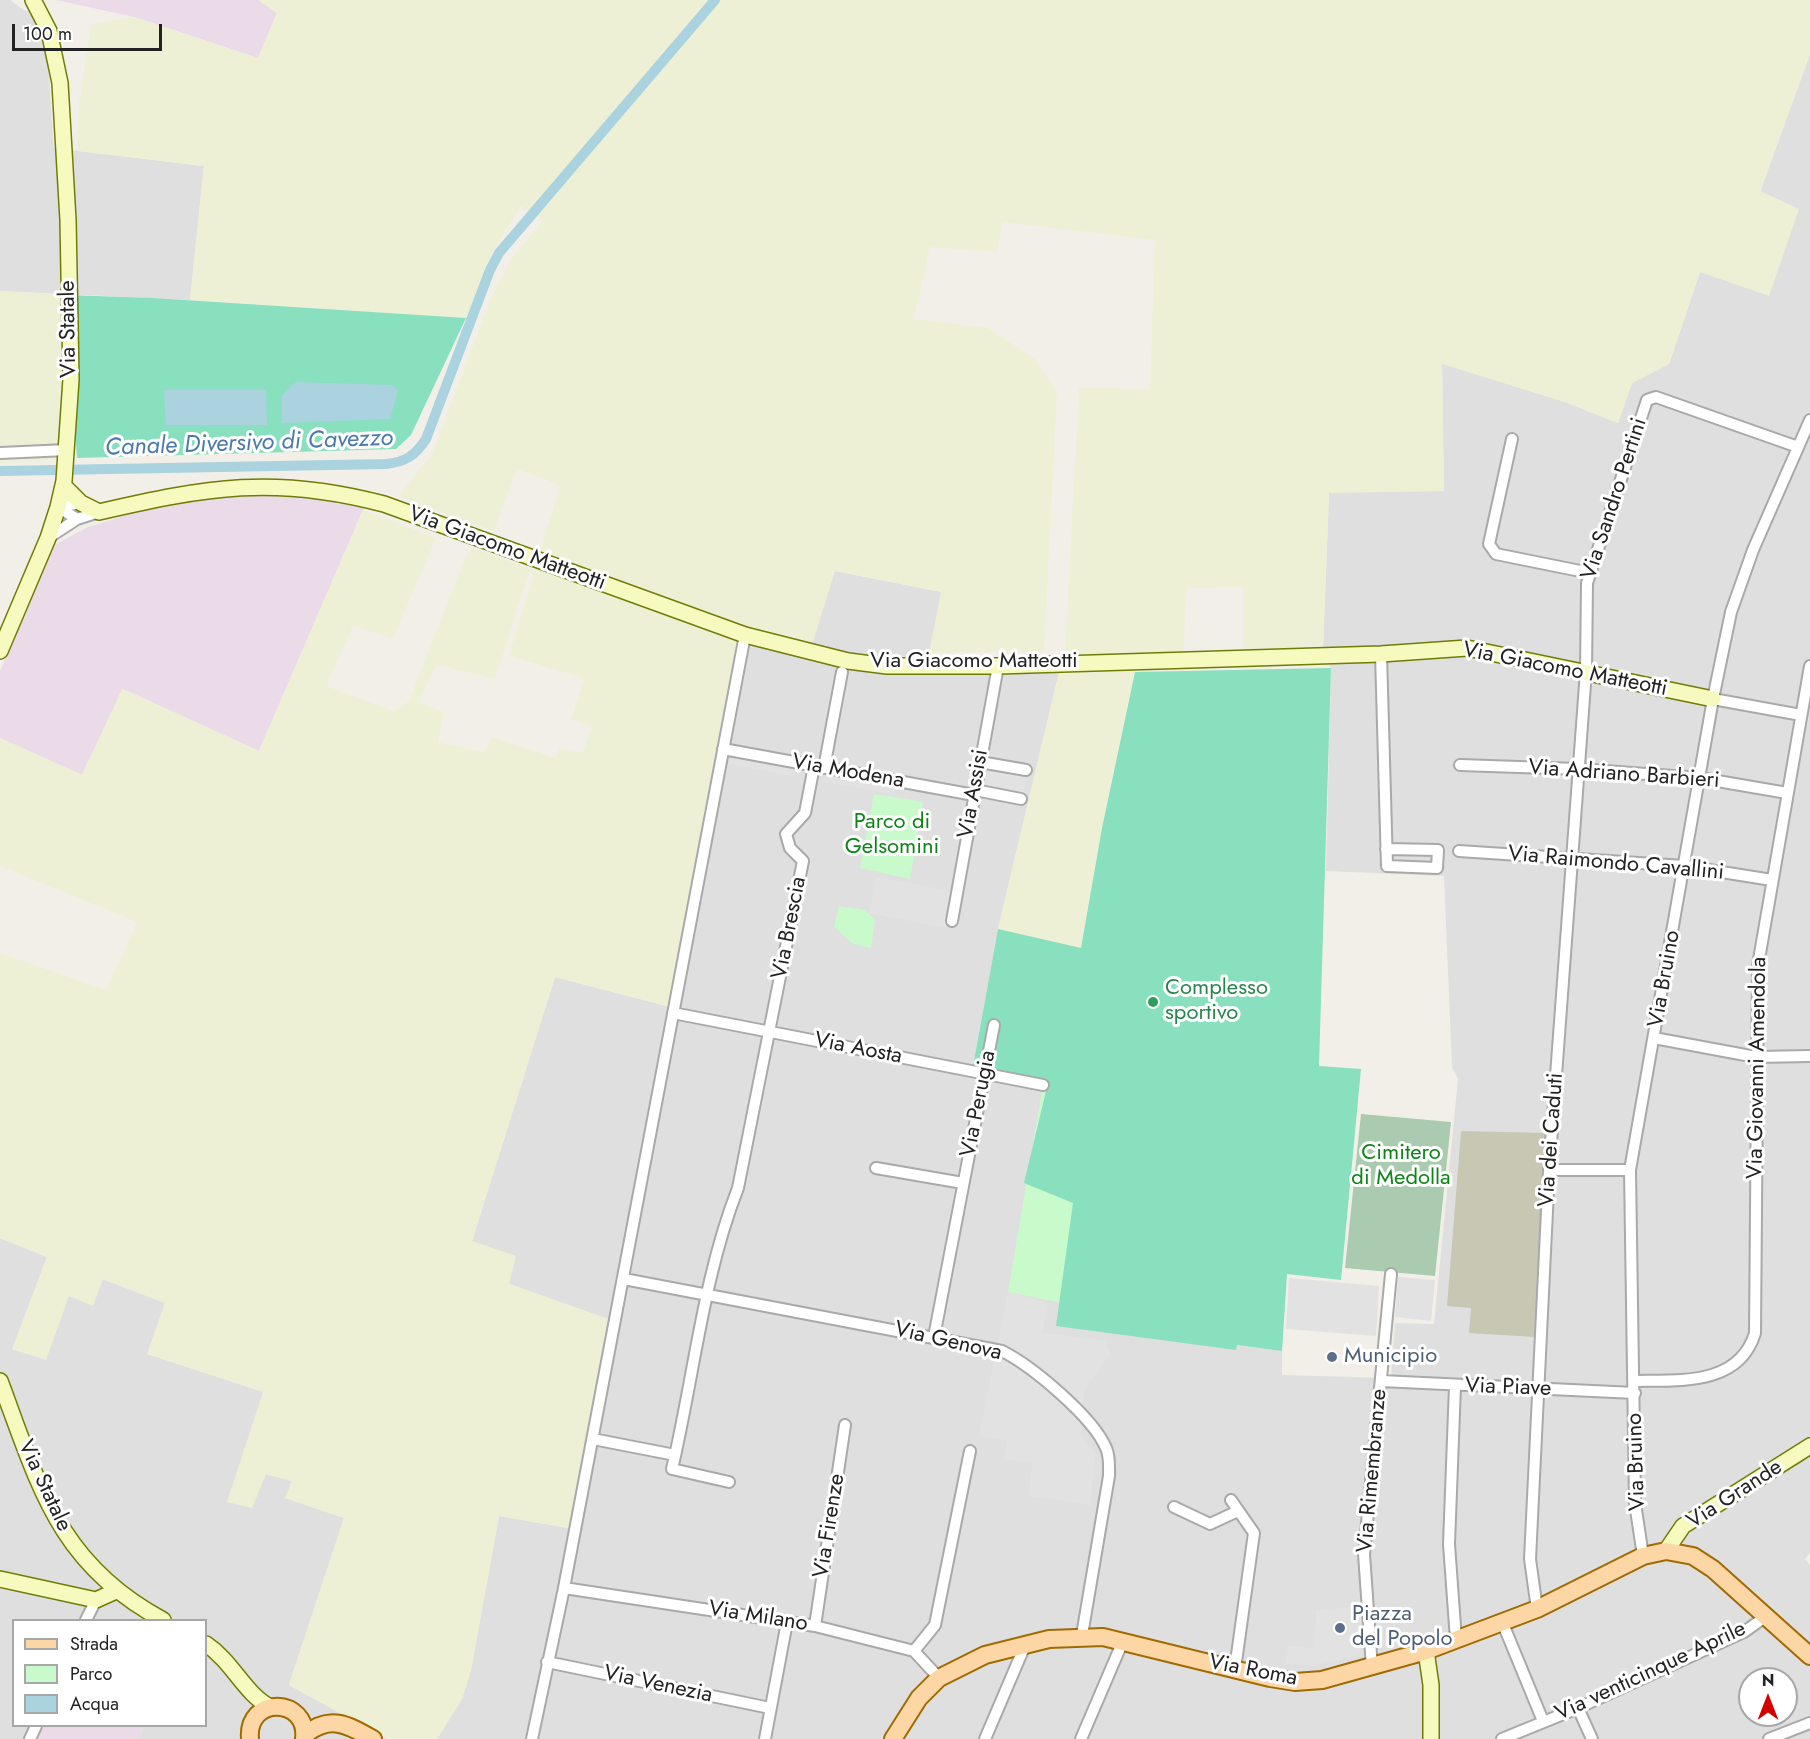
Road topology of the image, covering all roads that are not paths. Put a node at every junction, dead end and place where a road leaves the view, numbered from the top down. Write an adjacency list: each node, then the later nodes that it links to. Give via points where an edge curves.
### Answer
1 (33, 0): 6 (street, Via Statale, via 49,31 60,83 71,380)
2 (1810, 420): 4 (street, Via Bruino)
3 (1512, 439): 13 (street, via 1489,544 1496,554)
4 (1798, 447): 13 (street, Via Sandro Pertini, via 1656,398 1647,400); 21 (street, Via Bruino, via 1735,601)
5 (0, 453): 6 (street)
6 (66, 455): 7 (street, Via Statale)
7 (64, 483): 8 (street); 9 (street, Via Statale)
8 (81, 503): 9 (street); 10 (street)
9 (58, 507): 11 (street); 12 (street, Via Statale)
10 (99, 513): 11 (street); 14 (street, Via Giacomo Matteotti, via 230,487 325,490 384,504)
11 (77, 519): 12 (street)
12 (48, 538): 15 (street, Via Statale)
13 (1590, 573): 19 (street, Via Sandro Pertini)
14 (745, 635): 17 (street, Via Giacomo Matteotti, via 848,661 886,666); 23 (street)
15 (0, 651)
16 (1381, 654): 17 (street, Via Giacomo Matteotti); 19 (street, Via Giacomo Matteotti, via 1467,648); 33 (street)
17 (998, 666): 24 (street, Via Assisi)
18 (1810, 666): 22 (street, Via Giovanni Amendola)
19 (1586, 671): 21 (street, Via Giacomo Matteotti); 27 (street, Via dei Caduti)
20 (842, 672): 26 (street)
21 (1713, 699): 22 (street, Via Giacomo Matteotti); 29 (street, Via Bruino)
22 (1801, 715): 31 (street, Via Giovanni Amendola)
23 (723, 749): 26 (street, Via Modena); 39 (street)
24 (980, 762): 28 (street); 30 (street, Via Assisi)
25 (1460, 765): 27 (street, Via Adriano Barbieri)
26 (819, 767): 30 (street, Via Modena); 41 (street, Via Brescia, via 805,813 786,834 790,848 803,861)
27 (1578, 769): 29 (street, Via Adriano Barbieri); 35 (street, Via dei Caduti)
28 (1026, 770)
29 (1700, 778): 31 (street, Via Adriano Barbieri); 36 (street, Via Bruino)
30 (974, 792): 32 (street, Via Modena); 38 (street, Via Assisi)
31 (1787, 793): 37 (street, Via Giovanni Amendola)
32 (1021, 799)
33 (1386, 849): 33 (street, via 1387,866 1437,868 1438,850)
34 (1459, 851): 35 (street, Via Raimondo Cavallini)
35 (1571, 858): 36 (street, Via Raimondo Cavallini); 48 (street, Via dei Caduti)
36 (1684, 866): 37 (street, Via Raimondo Cavallini); 42 (street, Via Bruino)
37 (1772, 880): 44 (street, Via Giovanni Amendola, via 1758,965)
38 (952, 921)
39 (673, 1013): 41 (street, Via Aosta); 52 (street)
40 (994, 1025): 45 (street, Via Perugia)
41 (770, 1032): 45 (street, Via Aosta); 53 (street, via 738,1188)
42 (1654, 1038): 44 (street); 49 (street, Via Bruino)
43 (1810, 1056): 44 (street)
44 (1756, 1057): 57 (street, Via Giovanni Amendola, via 1755,1316 1750,1348 1739,1361 1706,1376)
45 (985, 1075): 46 (street, Via Aosta); 50 (street, Via Perugia)
46 (1043, 1085)
47 (876, 1168): 50 (street, Via Perugia)
48 (1549, 1170): 49 (street); 59 (street, Via dei Caduti)
49 (1630, 1170): 57 (street, Via Bruino)
50 (963, 1183): 54 (street, Via Perugia)
51 (1391, 1274): 56 (street, Via Rimembranze)
52 (624, 1279): 53 (street, Via Genova); 62 (street)
53 (708, 1294): 54 (street, Via Genova); 65 (street)
54 (934, 1337): 83 (street, Via Genova, via 1012,1356 1081,1412 1108,1451 1109,1476)
55 (0, 1381): 74 (street, Via Statale, via 54,1518 76,1551)
56 (1381, 1381): 58 (street, Via Piave); 92 (street, Via Rimembranze, via 1364,1554)
57 (1635, 1381): 60 (street, Via Bruino)
58 (1455, 1386): 59 (street, Via Piave); 84 (street, via 1449,1544)
59 (1539, 1389): 60 (street, Via Piave); 76 (street, Via dei Caduti, via 1530,1559)
60 (1635, 1393): 71 (street, Via Bruino, via 1635,1503)
61 (845, 1425): 82 (street, Via Firenze)
62 (593, 1439): 65 (street); 73 (street)
63 (1810, 1446): 70 (street, Via Grande, via 1683,1526)
64 (970, 1451): 89 (street, via 935,1625)
65 (675, 1455): 66 (street, via 672,1469)
66 (729, 1482)
67 (1231, 1500): 69 (street)
68 (1174, 1507): 69 (street, via 1210,1524)
69 (1238, 1511): 93 (street, via 1254,1533)
70 (1666, 1551): 71 (main road, Via Roma); 77 (main road, via 1693,1556 1713,1569)
71 (1643, 1556): 76 (main road, Via Roma)
72 (0, 1579): 75 (street)
73 (564, 1588): 80 (street, Via Milano); 91 (street)
74 (116, 1591): 75 (street); 79 (street, Via Statale)
75 (96, 1600): 78 (street)
76 (1537, 1610): 81 (main road, Via Roma)
77 (1765, 1617): 90 (main road); 98 (street, Via venticinque Aprile, via 1744,1632)
78 (86, 1619)
79 (161, 1619)
80 (787, 1622): 82 (street, Via Milano); 97 (street)
81 (1503, 1624): 84 (main road, Via Roma); 101 (street)
82 (814, 1626): 89 (street, Via Milano)
83 (1082, 1635): 85 (main road, Via Roma); 86 (main road, Via Roma)
84 (1456, 1640): 88 (main road, Via Roma)
85 (1123, 1641): 93 (main road, Via Roma); 111 (street)
86 (1026, 1643): 94 (main road, Via Roma, via 985,1655); 110 (street)
87 (207, 1645): 95 (street, via 230,1664)
88 (1426, 1651): 92 (main road, Via Roma); 112 (street, via 1431,1685)
89 (914, 1652): 94 (street)
90 (1810, 1656)
91 (547, 1662): 97 (street, Via Venezia); 107 (street)
92 (1372, 1668): 93 (main road, Via Roma, via 1344,1668 1322,1680 1295,1682)
93 (1235, 1669)
94 (939, 1678): 109 (main road, Via Roma, via 919,1698)
95 (250, 1690): 96 (street); 99 (street)
96 (270, 1707): 99 (main road); 100 (main road, via 289,1709)
97 (770, 1708): 108 (street)
98 (1578, 1708): 101 (street, Via venticinque Aprile); 114 (street)
99 (255, 1717): 105 (main road)
100 (299, 1717): 103 (main road); 104 (main road)
101 (1543, 1721): 113 (street, Via venticinque Aprile)
102 (1810, 1723): 115 (street)
103 (323, 1724): 104 (main road); 106 (main road, via 343,1723)
104 (304, 1737)
105 (250, 1739)
106 (374, 1739)
107 (532, 1739)
108 (765, 1739)
109 (893, 1739)
110 (985, 1739)
111 (1081, 1739)
112 (1431, 1739)
113 (1502, 1739)
114 (1592, 1739)
115 (1769, 1739)

